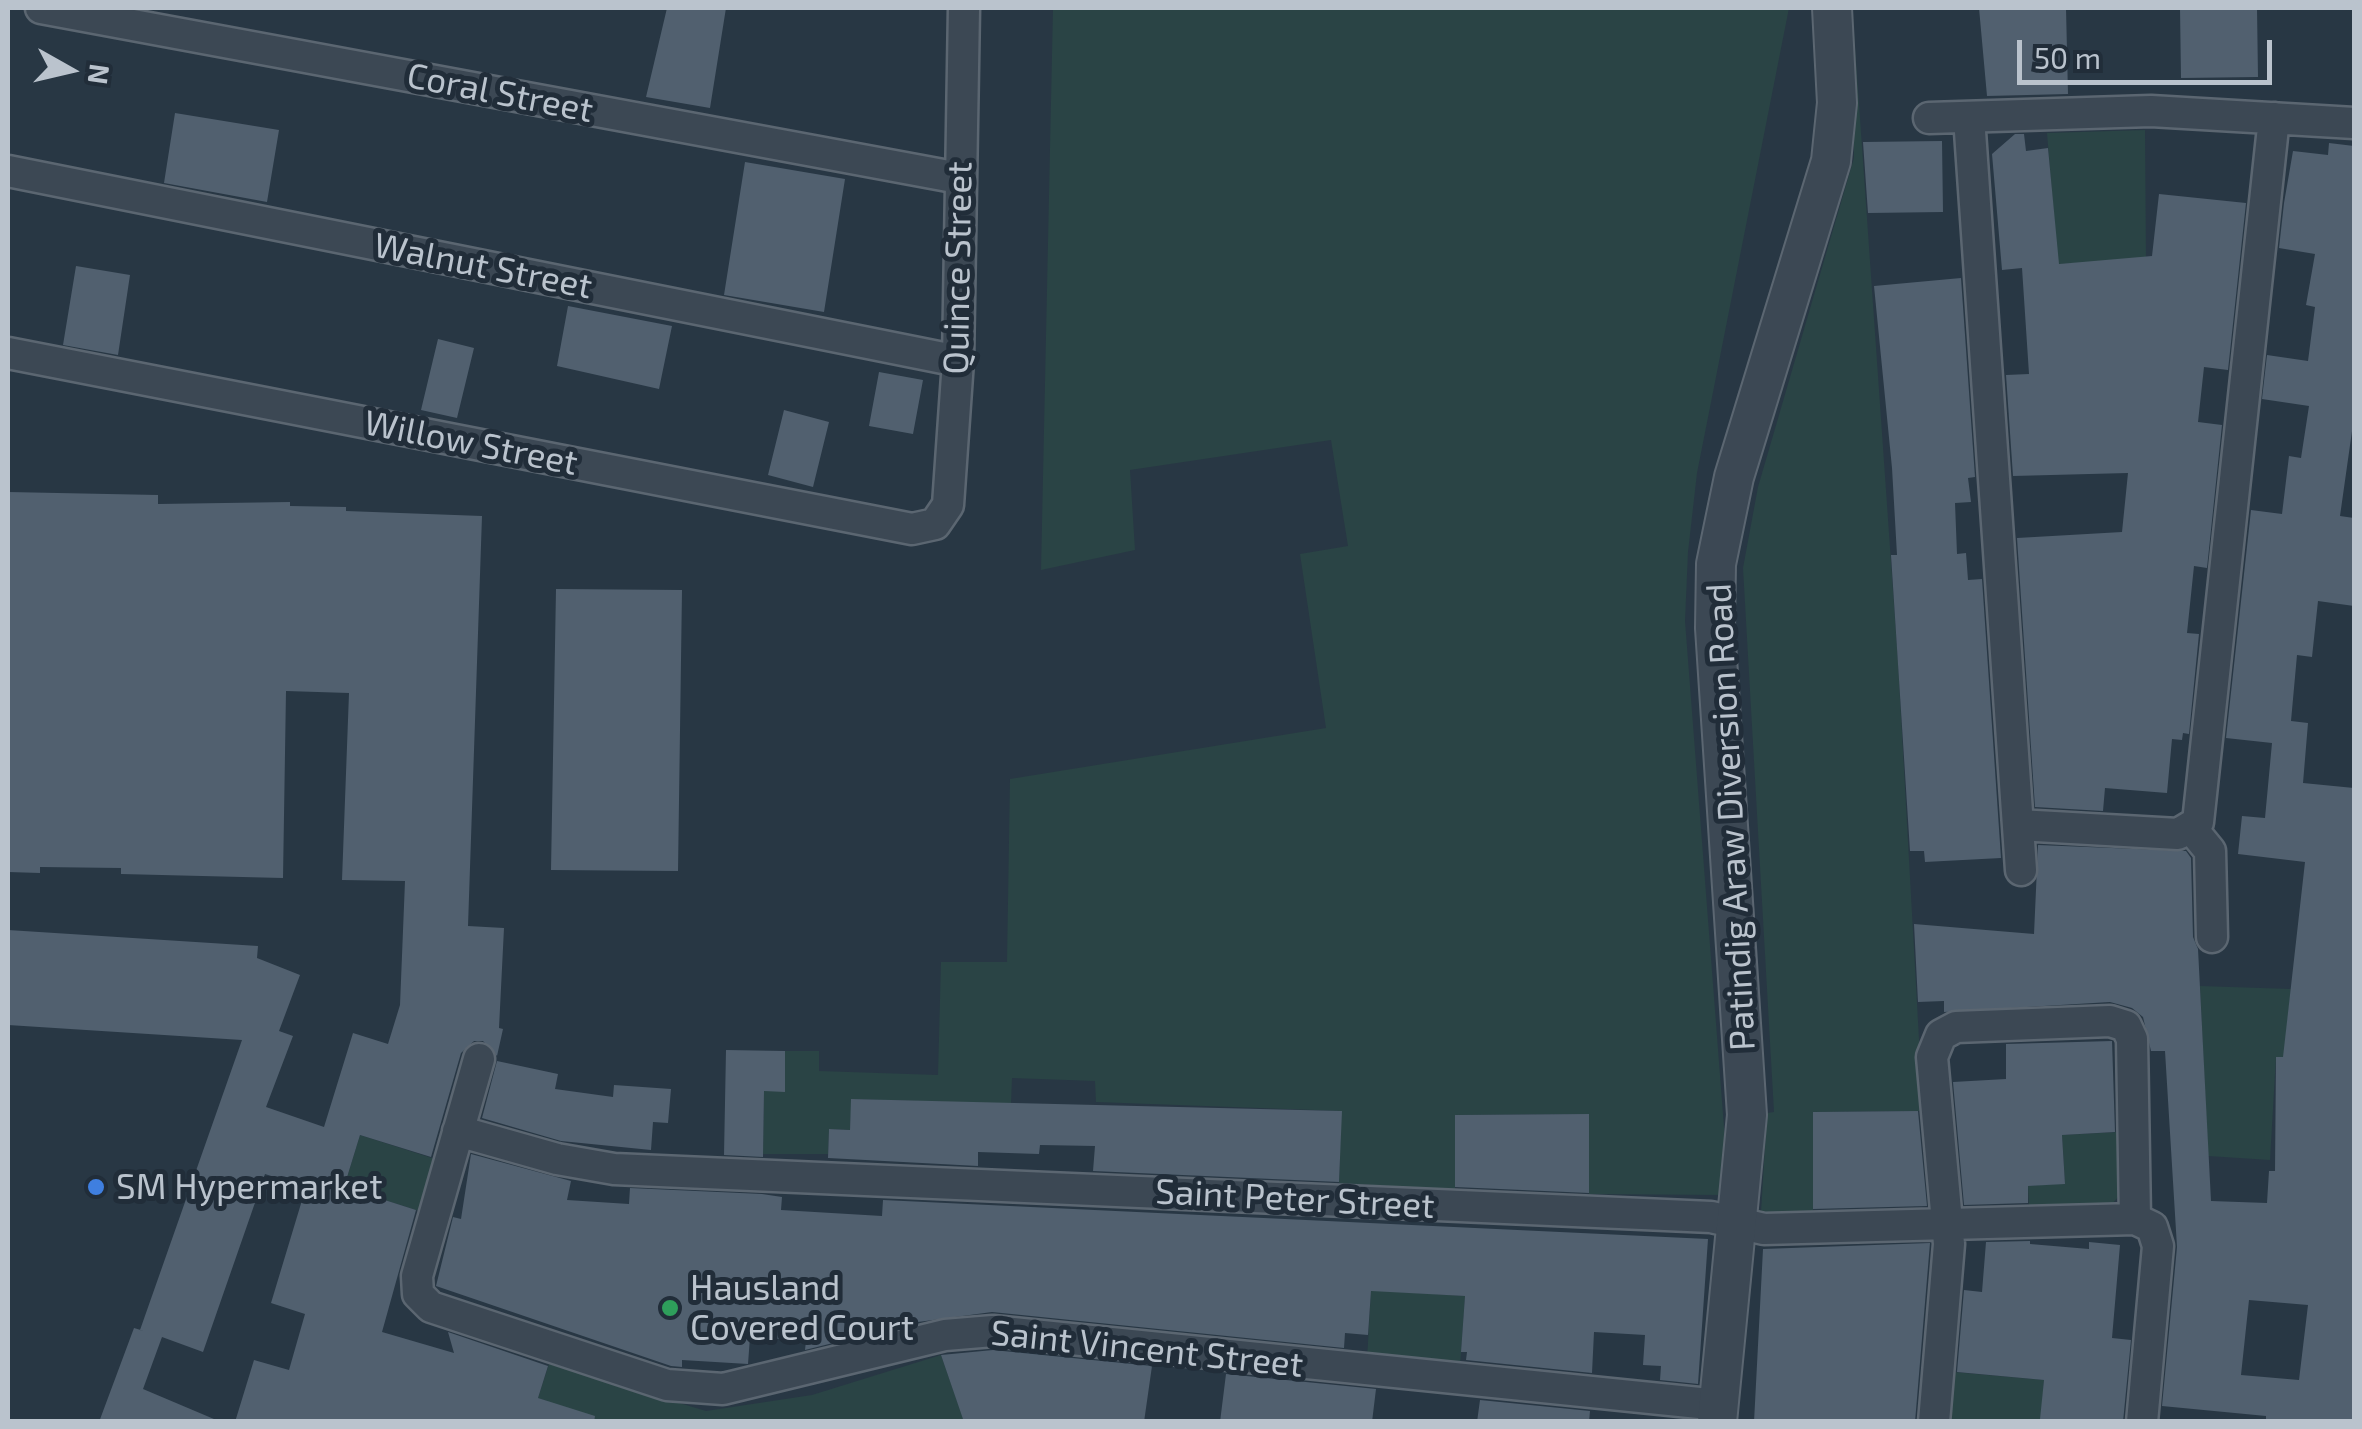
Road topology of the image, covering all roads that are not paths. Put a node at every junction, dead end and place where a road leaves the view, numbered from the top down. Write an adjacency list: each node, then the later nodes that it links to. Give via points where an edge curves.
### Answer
1 (41, 8): 9 (street, Coral Street)
2 (964, 8): 9 (street, Quince Street)
3 (1832, 8): 20 (street, Patindig Araw Diversion Road, via 1831,160 1734,477 1716,564 1747,1093)
4 (1928, 118): 5 (street)
5 (1969, 118): 6 (street, via 2151,112); 13 (street)
6 (2274, 118): 7 (street); 14 (street, via 2200,814)
7 (2354, 123)
8 (8, 172): 11 (street, Walnut Street)
9 (959, 178): 11 (street, Quince Street)
10 (8, 352): 12 (street, Willow Street, via 912,529)
11 (958, 362): 12 (street, Quince Street, via 948,505)
12 (935, 524)
13 (2018, 824): 14 (street, via 2178,834); 15 (street)
14 (2192, 829): 16 (street, via 2210,850)
15 (2021, 870)
16 (2212, 937)
17 (479, 1059): 18 (street)
18 (458, 1132): 20 (street, Saint Peter Street, via 614,1169); 22 (street, Saint Vincent Street, via 417,1276 418,1294 431,1307 686,1389 741,1386 945,1335 992,1331)
19 (2135, 1220): 21 (street, Saint Peter Street); 21 (street, via 2132,1039 2126,1026 2110,1021 1956,1027 1940,1035 1932,1057); 24 (street, via 2152,1227 2158,1246)
20 (1737, 1223): 21 (street, Saint Peter Street, via 1764,1229); 22 (street, Patindig Araw Diversion Road)
21 (1945, 1227): 23 (street)
22 (1718, 1413)
23 (1934, 1422)
24 (2142, 1422)

